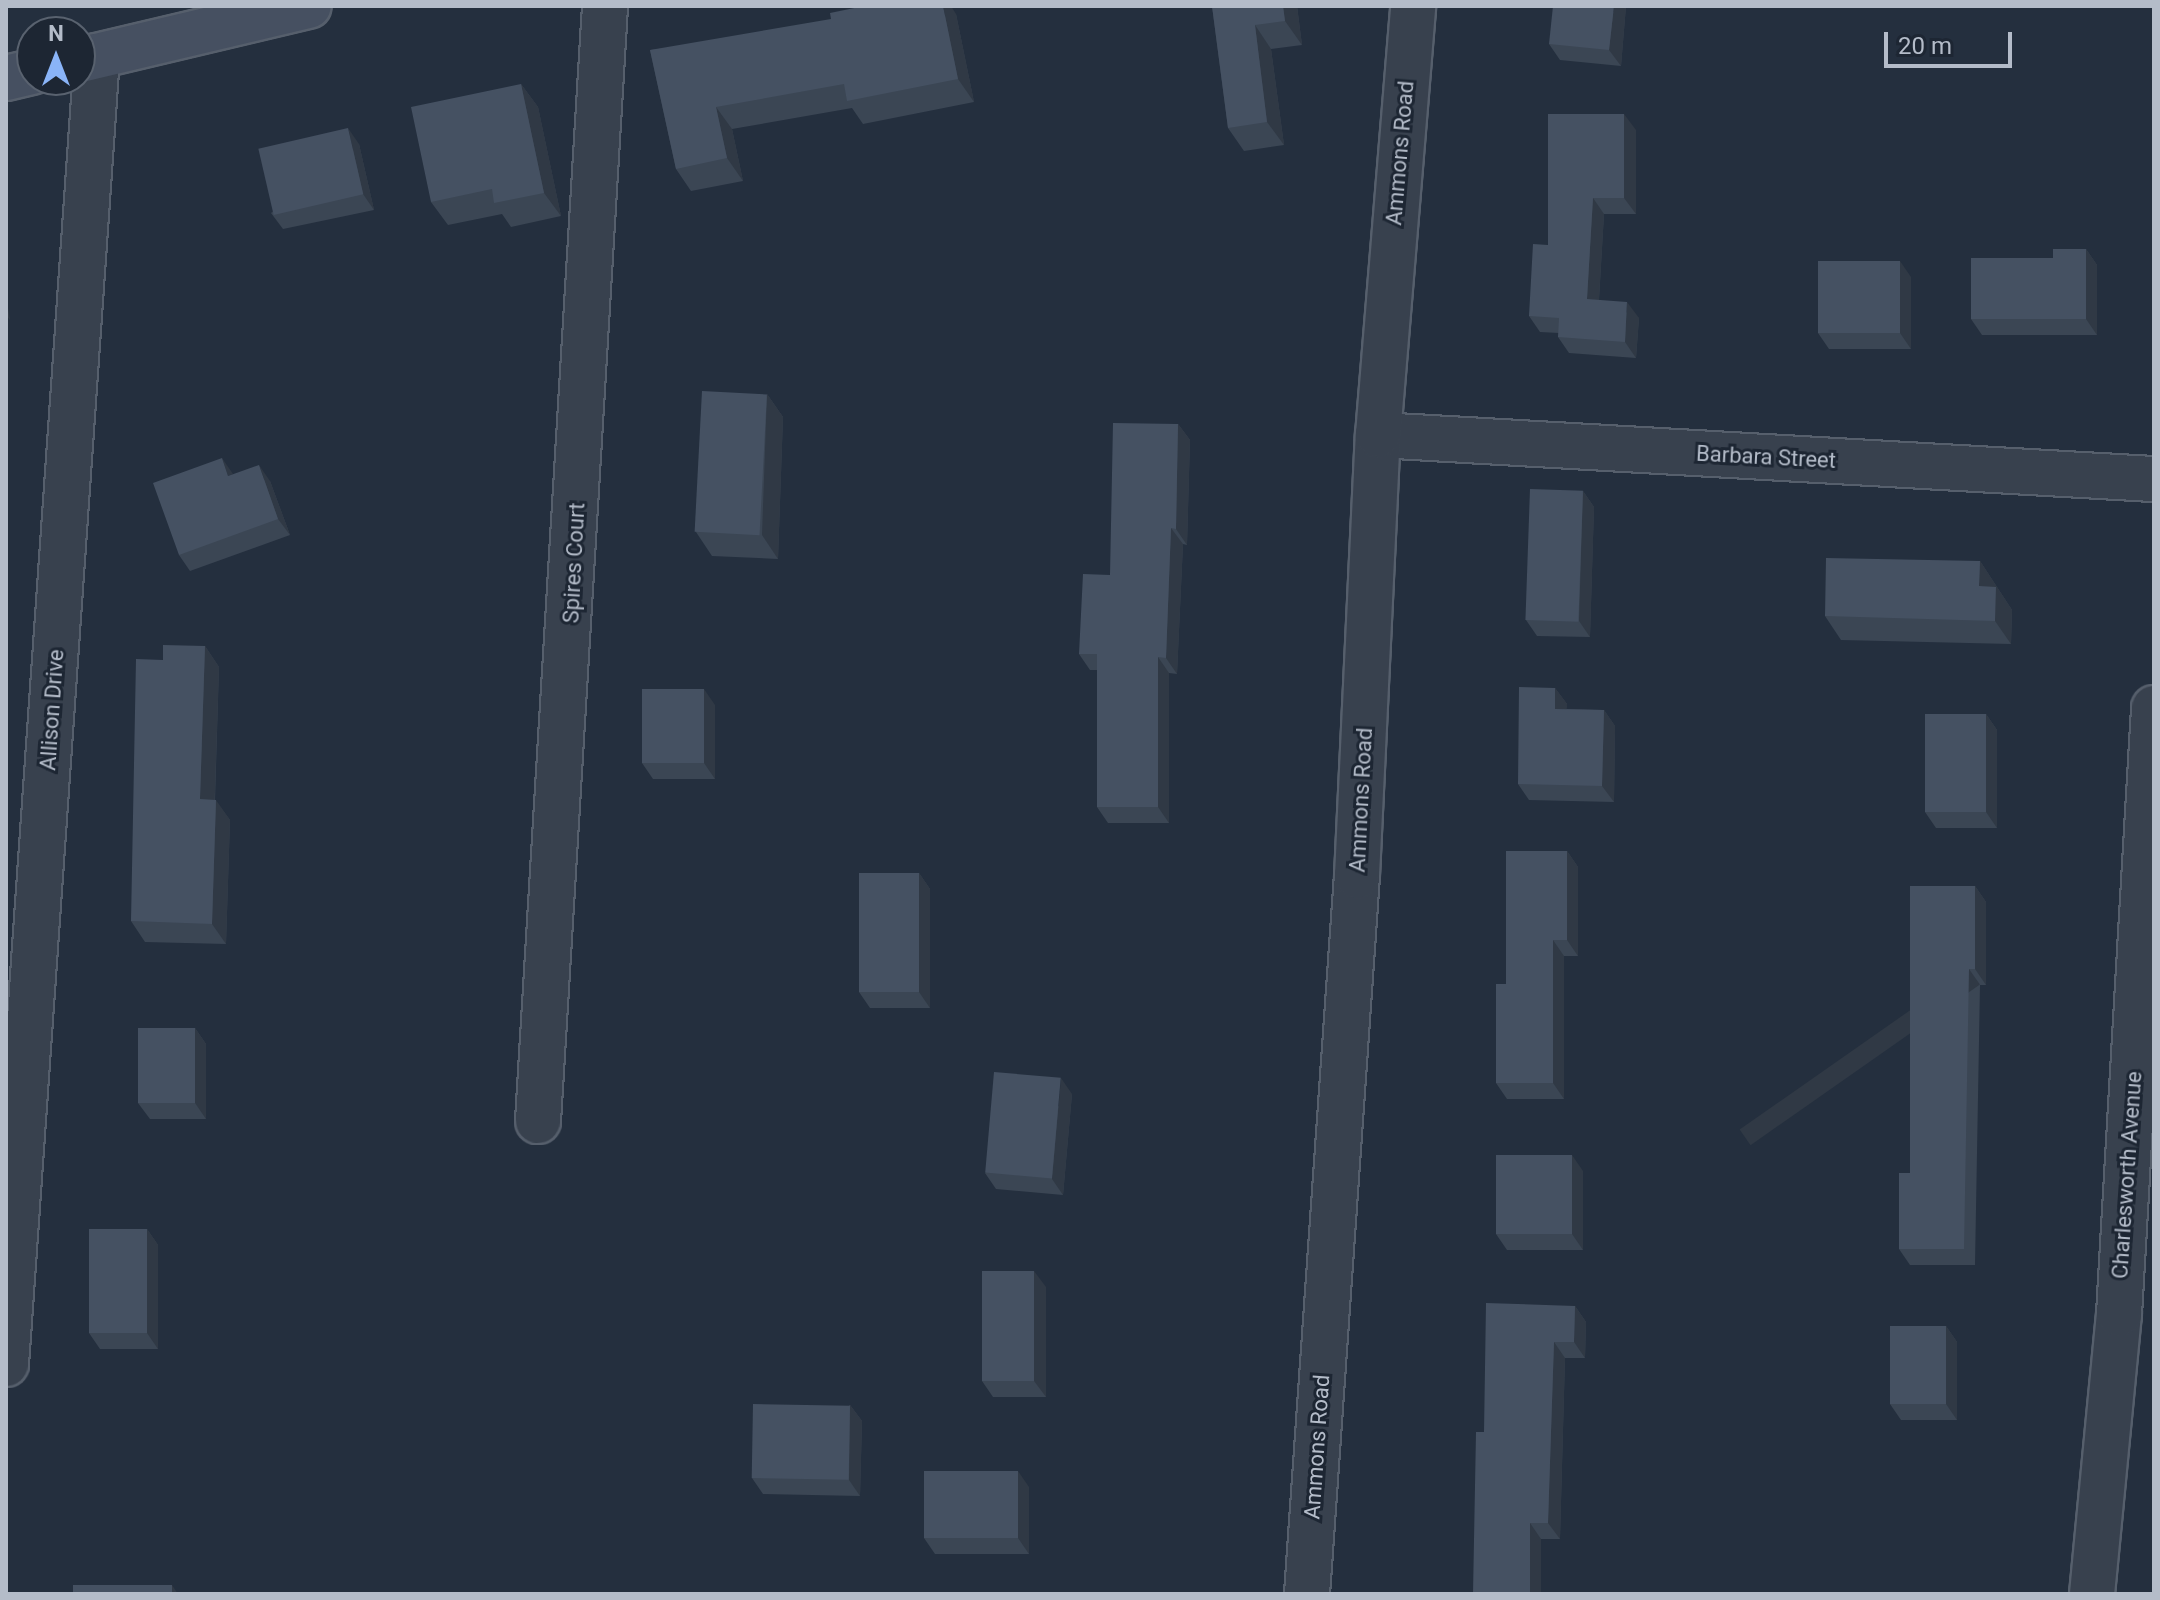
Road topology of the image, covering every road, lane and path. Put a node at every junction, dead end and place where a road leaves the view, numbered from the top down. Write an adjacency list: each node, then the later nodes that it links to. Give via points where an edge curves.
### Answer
1 (309, 6): 4 (main road)
2 (605, 6): 9 (street, Spires Court)
3 (1413, 6): 6 (street, Ammons Road)
4 (96, 56)
5 (87, 96): 10 (street, Allison Drive)
6 (1378, 435): 7 (street, Barbara Street); 11 (street, Ammons Road, via 1357,876)
7 (2154, 479)
8 (2154, 708): 12 (street, Charlesworth Avenue, via 2119,1314)
9 (538, 1121)
10 (6, 1364)
11 (1307, 1594)
12 (2092, 1594)

